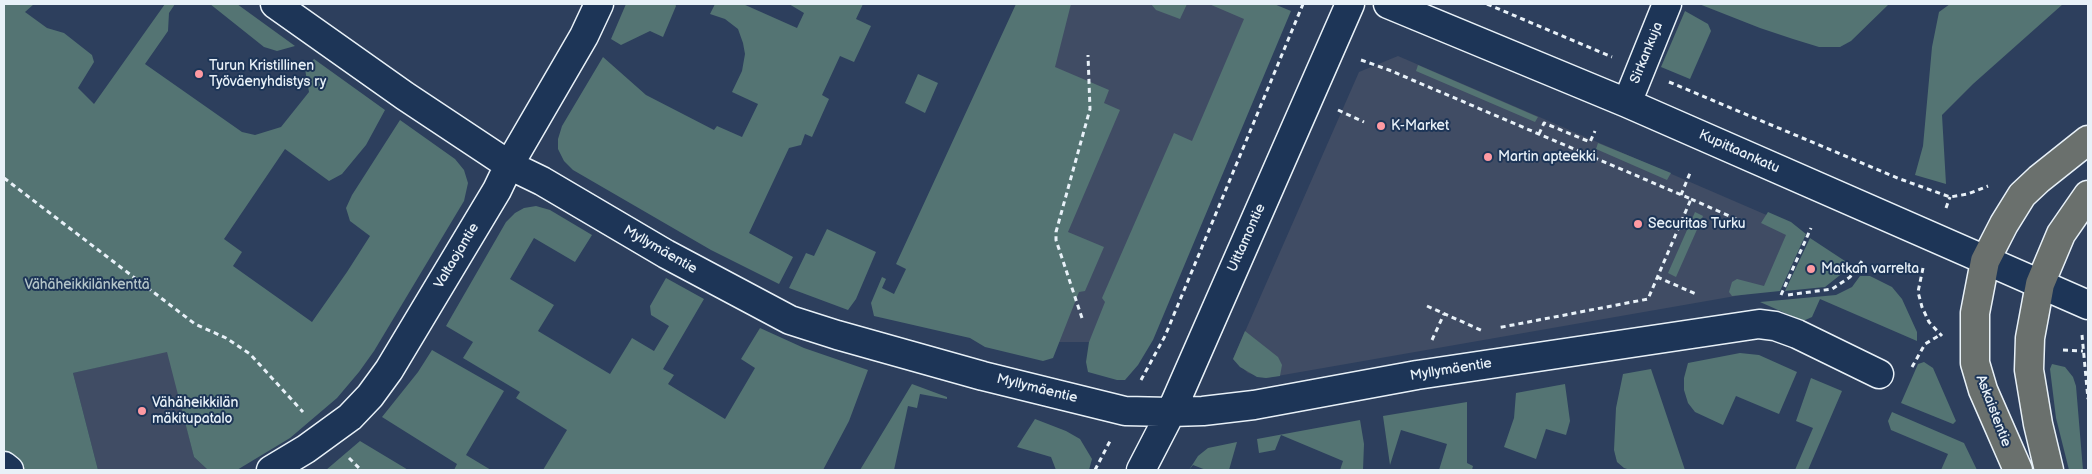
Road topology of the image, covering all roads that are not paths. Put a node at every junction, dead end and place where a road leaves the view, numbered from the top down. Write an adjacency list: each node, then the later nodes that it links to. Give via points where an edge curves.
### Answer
1 (275, 4): 8 (street, Myllymäentie)
2 (599, 4): 8 (street, Valtaojantie, via 584,36)
3 (1350, 4): 14 (street, Uittamontie)
4 (1388, 4): 6 (street, Kupittaankatu)
5 (1667, 4): 6 (street, Sirkankuja)
6 (1627, 103): 10 (street, Kupittaankatu)
7 (2088, 140): 10 (main road, Askaistentie, via 2022,196)
8 (509, 165): 14 (street, Myllymäentie, via 790,320 983,376 1125,411); 17 (street, Valtaojantie, via 389,370 370,396 326,436)
9 (2088, 195): 11 (main road, via 2061,234)
10 (1986, 261): 11 (street, Kupittaankatu); 19 (main road, Askaistentie, via 1975,313 1975,363 1983,390)
11 (2040, 284): 12 (street, Kupittaankatu); 20 (main road, via 2030,338 2029,370)
12 (2088, 305)
13 (1879, 374): 14 (street, Myllymäentie, via 1797,334 1759,324 1417,375 1254,405)
14 (1171, 412): 18 (street, Uittamontie)
15 (4, 466): 16 (street)
16 (9, 470)
17 (272, 470)
18 (1141, 470)
19 (2018, 470)
20 (2049, 470)

